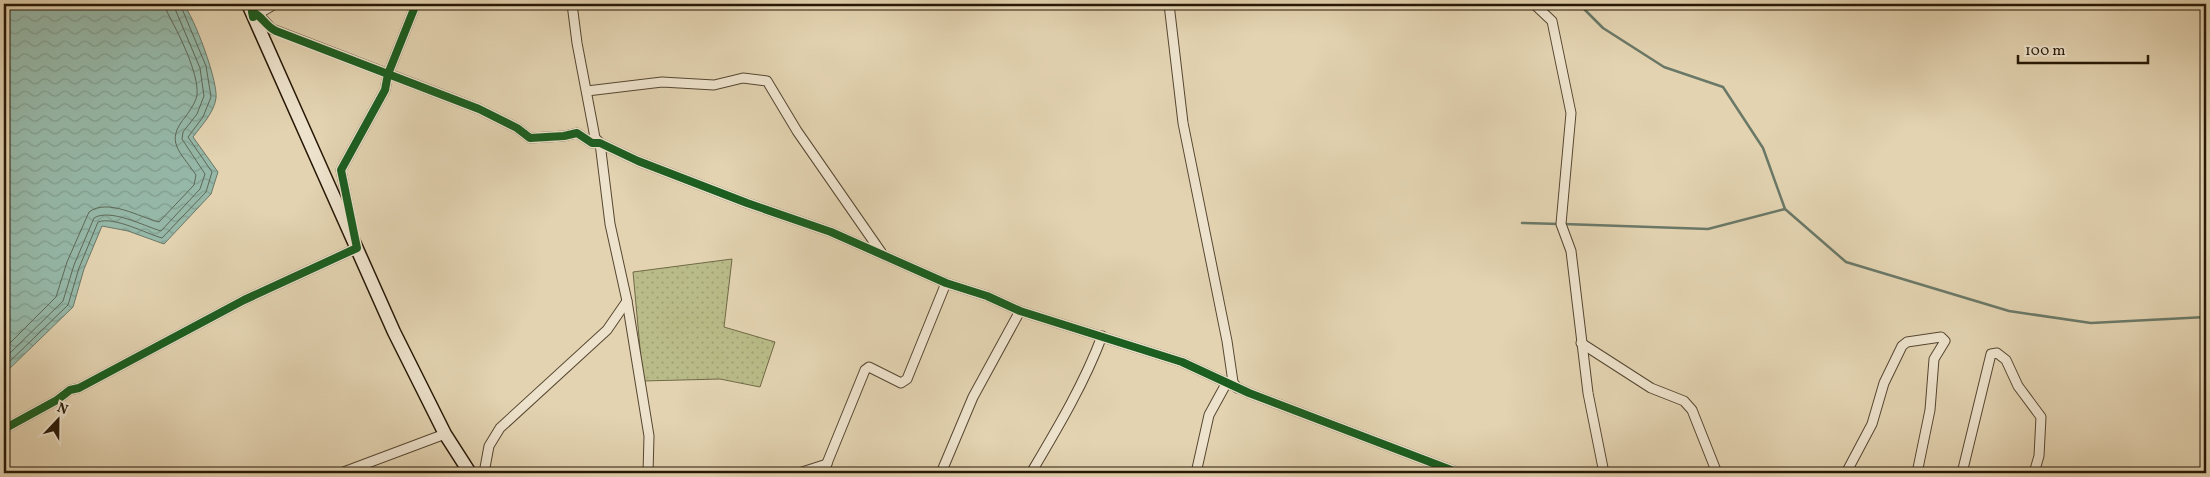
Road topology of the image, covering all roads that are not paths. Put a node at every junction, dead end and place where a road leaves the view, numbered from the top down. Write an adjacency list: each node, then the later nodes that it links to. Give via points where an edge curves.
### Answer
1 (248, 4): 7 (street)
2 (275, 4): 7 (street)
3 (416, 4): 8 (street)
4 (572, 4): 9 (street)
5 (1170, 4): 19 (street, via 1183,123 1233,382)
6 (1534, 4): 17 (street, via 1552,21 1571,113 1561,224 1570,251)
7 (256, 15): 8 (street, via 272,30); 11 (street)
8 (388, 74): 10 (street, via 479,109 530,138 575,133 592,143); 11 (street, via 385,90 341,170)
9 (587, 91): 10 (street, via 595,138); 12 (street, via 662,82 714,84 743,78 767,80 797,131)
10 (600, 143): 12 (street, via 638,161); 14 (street, via 610,224)
11 (357, 248): 20 (street, via 244,300 70,390); 21 (street)
12 (881, 252): 13 (street)
13 (946, 283): 15 (street); 22 (street, via 908,379 901,383 870,368 865,370)
14 (627, 301): 25 (street, via 607,330 500,428 489,446); 26 (street, via 649,436)
15 (1020, 311): 16 (street); 29 (street, via 973,397)
16 (1102, 336): 18 (street, via 1182,362); 30 (street, via 1089,368)
17 (1580, 343): 33 (street); 34 (street, via 1651,388 1684,401 1692,410)
18 (1226, 384): 19 (street); 31 (street, via 1209,415)
19 (1237, 388): 32 (street)
20 (4, 429)
21 (445, 434): 23 (street); 24 (street)
22 (827, 464): 27 (street); 28 (street)
23 (341, 473)
24 (470, 473)
25 (484, 473)
26 (648, 473)
27 (799, 473)
28 (823, 473)
29 (941, 473)
30 (1031, 473)
31 (1196, 473)
32 (1459, 473)
33 (1604, 473)
34 (1717, 473)
35 (1846, 473): 36 (street, via 1872,424 1884,383 1902,346 1907,342 1941,337 1945,341 1934,359 1930,410)
36 (1918, 473)
37 (1962, 473): 38 (street, via 1991,354 1997,353 2006,360 2018,386 2041,417 2039,456)
38 (2034, 473)

